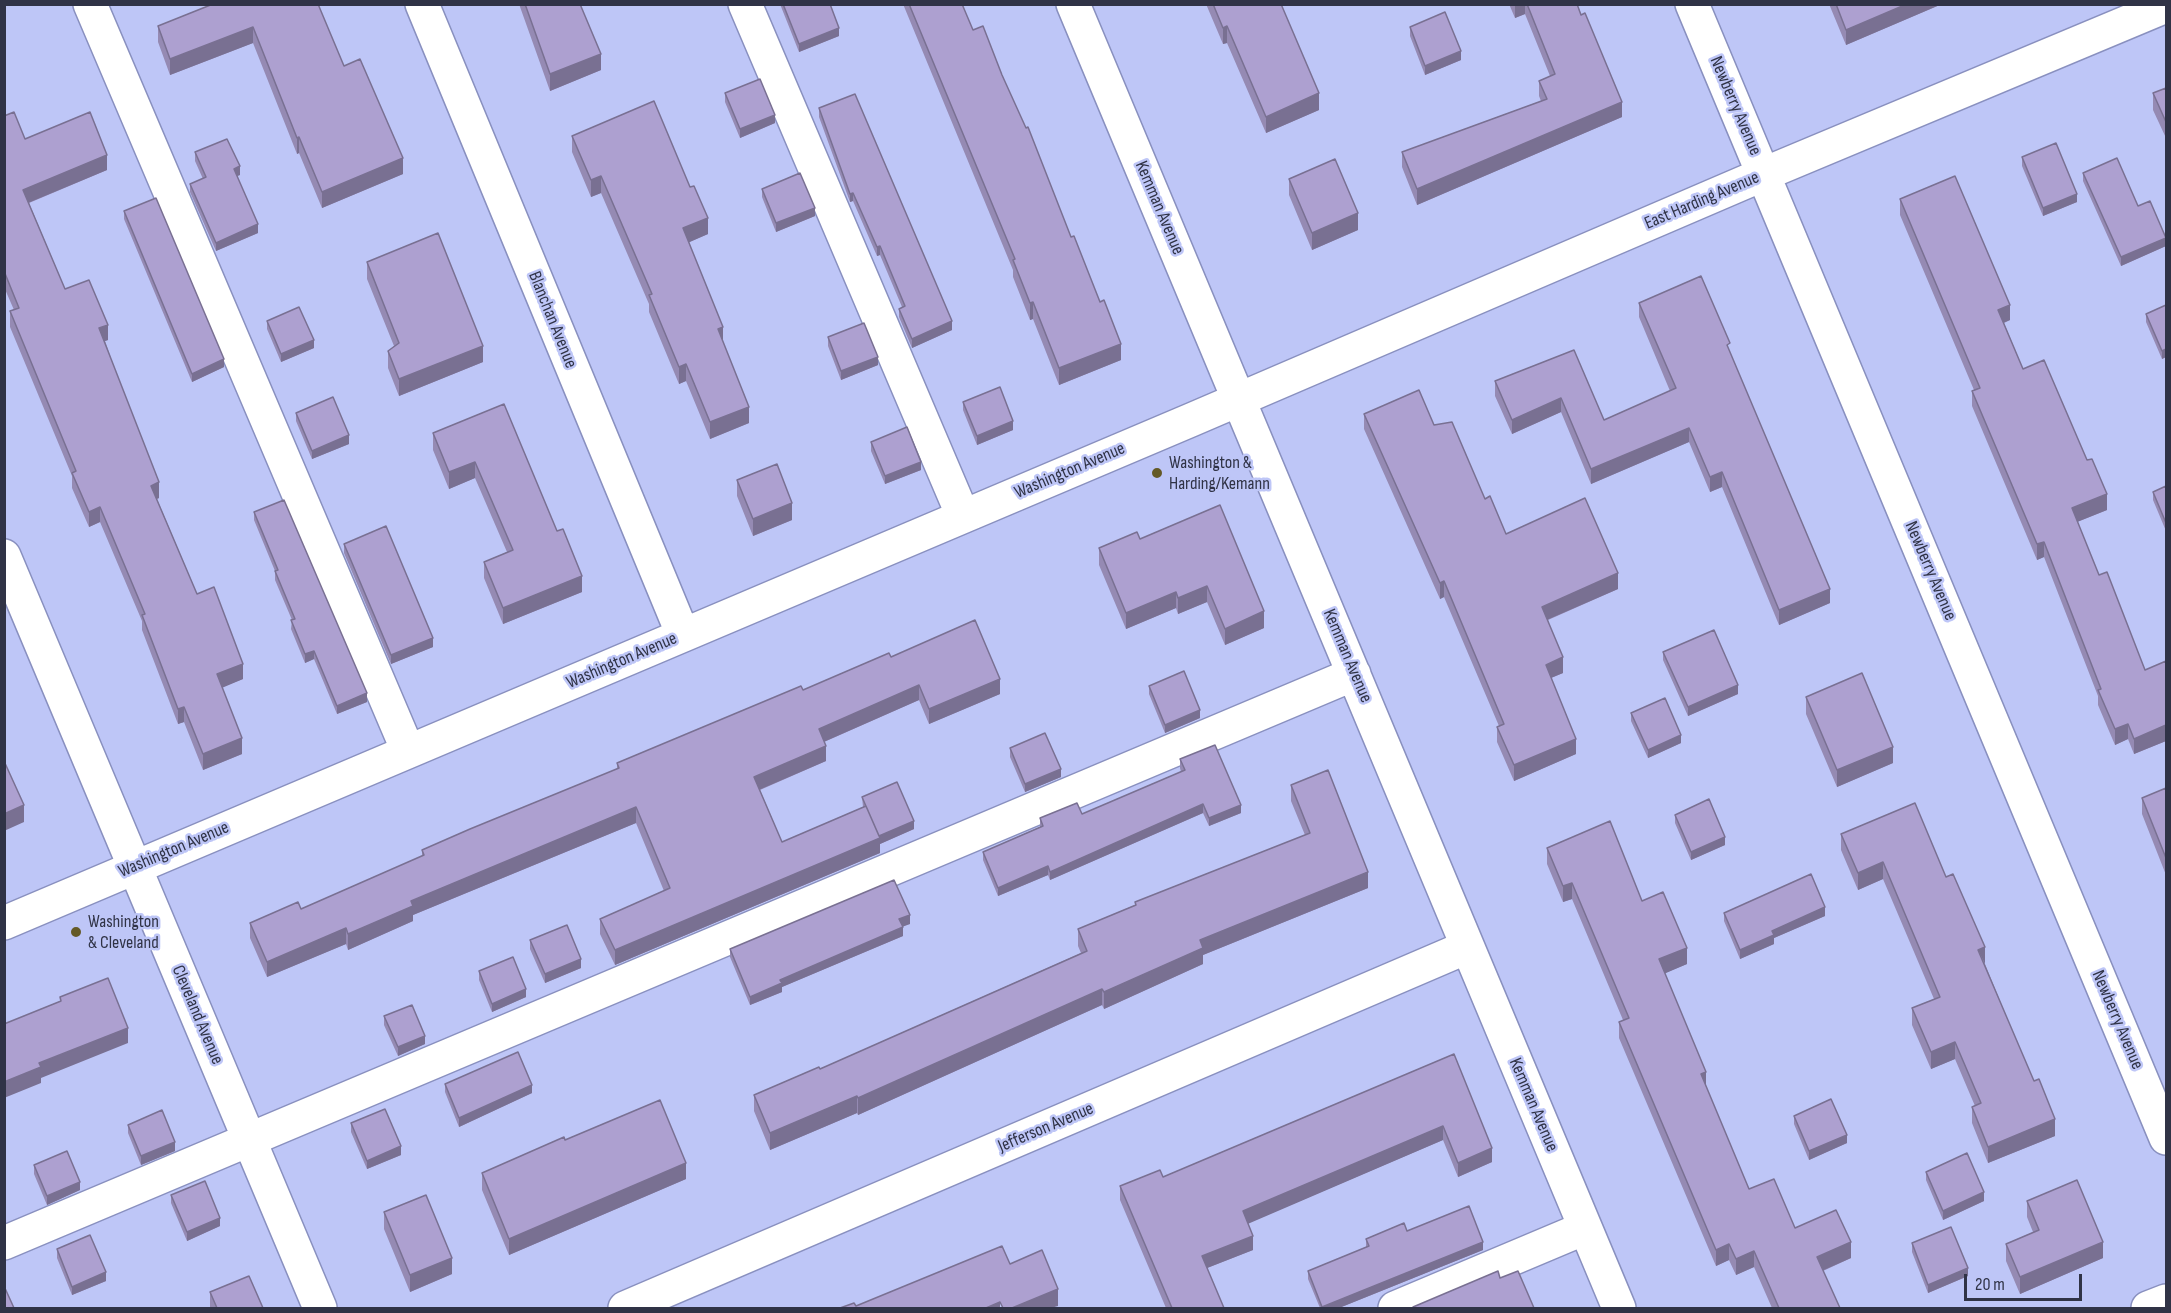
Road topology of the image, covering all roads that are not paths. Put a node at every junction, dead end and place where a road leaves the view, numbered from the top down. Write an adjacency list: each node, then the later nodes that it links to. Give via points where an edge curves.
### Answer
1 (90, 4): 13 (street)
2 (422, 4): 11 (street, Blanchan Avenue)
3 (745, 4): 9 (street)
4 (1073, 4): 8 (street, Kemman Avenue)
5 (1692, 4): 7 (street, Newberry Avenue)
6 (2166, 6): 7 (street, East Harding Avenue)
7 (1764, 174): 8 (street, East Harding Avenue); 17 (street, Newberry Avenue)
8 (1240, 399): 9 (street, Washington Avenue); 12 (street, Kemman Avenue)
9 (963, 516): 11 (street, Washington Avenue)
10 (4, 556): 14 (street, Cleveland Avenue)
11 (683, 635): 13 (street, Washington Avenue)
12 (1354, 674): 16 (street, Kemman Avenue); 18 (street)
13 (408, 751): 14 (street, Washington Avenue)
14 (134, 867): 15 (street, Washington Avenue); 18 (street, Cleveland Avenue)
15 (4, 922)
16 (1467, 947): 19 (street, Kemman Avenue); 23 (street, Jefferson Avenue)
17 (2166, 1138)
18 (249, 1140): 20 (street); 22 (street, Cleveland Avenue)
19 (1585, 1228): 24 (street); 25 (street, Kemman Avenue)
20 (4, 1243)
21 (2166, 1300): 26 (street)
22 (320, 1308)
23 (625, 1308)
24 (1395, 1308)
25 (1619, 1308)
26 (2148, 1308)

